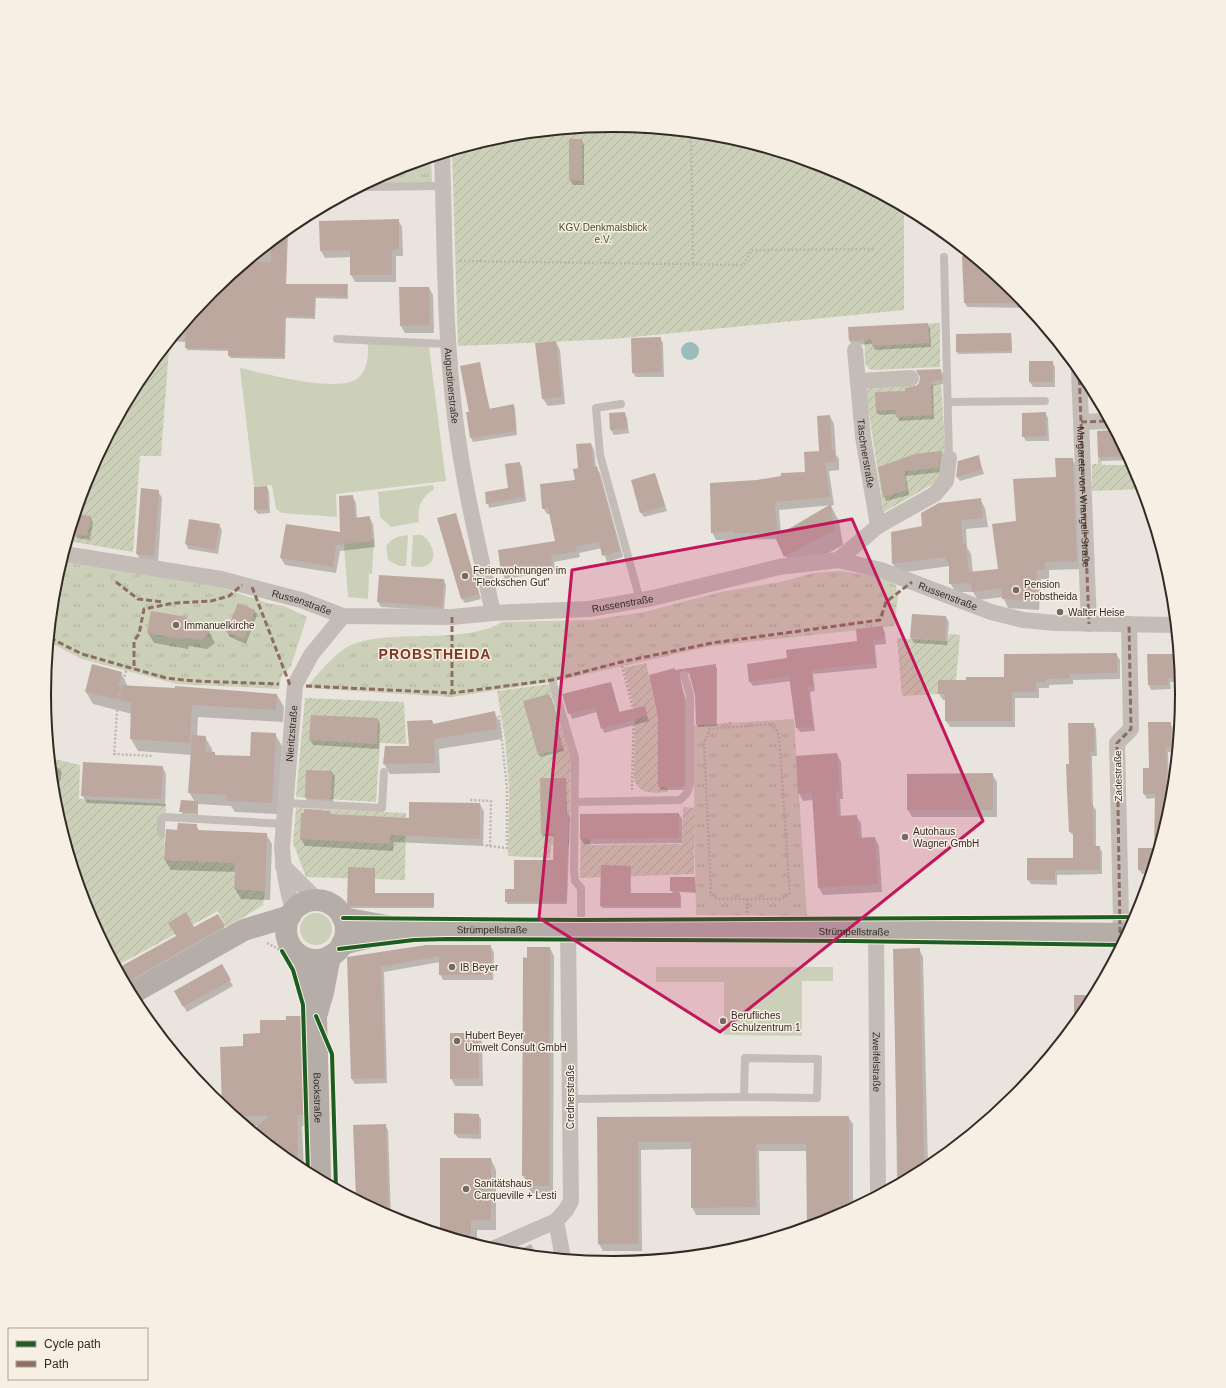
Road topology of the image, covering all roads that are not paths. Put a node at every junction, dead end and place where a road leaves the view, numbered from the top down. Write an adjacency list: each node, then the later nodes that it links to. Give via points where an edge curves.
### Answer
1 (442, 159): 2 (street, Augustinerstraße)
2 (443, 186): 3 (lane); 6 (street, Augustinerstraße)
3 (371, 187)
4 (944, 257): 12 (lane)
5 (337, 339): 6 (lane)
6 (448, 344): 21 (street, Augustinerstraße, via 455,417 463,465)
7 (855, 350): 9 (street, Täschnerstraße)
8 (911, 378): 9 (street)
9 (859, 381): 17 (street, Täschnerstraße, via 863,437)
10 (1079, 381): 15 (street, Margarete-von-Wrangell-Straße)
11 (1045, 401): 12 (lane)
12 (948, 402): 16 (lane)
13 (621, 404): 20 (lane, via 596,408 600,455)
14 (1104, 421): 15 (street)
15 (1081, 422): 23 (street, Margarete-von-Wrangell-Straße)
16 (949, 458): 17 (street, via 946,481 934,494)
17 (878, 526): 19 (street)
18 (69, 555): 22 (street, Russenstraße, via 221,579 301,600)
19 (838, 560): 20 (street, Russenstraße, via 779,566); 23 (street, Russenstraße, via 881,570 991,612 1023,620)
20 (640, 600): 21 (street, Russenstraße, via 589,609)
21 (493, 613): 22 (street, Russenstraße, via 452,617)
22 (343, 616): 30 (street, Nieritzstraße, via 311,655 295,685)
23 (1089, 624): 24 (street, Russenstraße)
24 (1129, 624): 25 (street, Russenstraße); 40 (street, Zadestraße, via 1131,729 1117,743)
25 (1170, 625)
26 (684, 674): 29 (lane, via 690,695 690,784 687,793 680,800)
27 (552, 680): 29 (lane, via 575,758)
28 (384, 772): 30 (lane, via 382,808)
29 (575, 802): 38 (lane, via 574,870 576,881 582,888)
30 (286, 803): 31 (street, Nieritzstraße)
31 (284, 824): 32 (lane, via 164,817 161,819); 33 (street, Nieritzstraße)
32 (161, 833)
33 (283, 866): 34 (street); 35 (street, Nieritzstraße)
34 (318, 901): 35 (street, via 300,904); 36 (street, via 333,906)
35 (291, 913): 39 (street); 43 (street, via 286,932)
36 (343, 918): 37 (street, Strümpellstraße); 44 (street, via 345,927)
37 (403, 929): 38 (street, Strümpellstraße); 44 (street, Strümpellstraße)
38 (575, 929): 41 (street, Strümpellstraße); 49 (street, Crednerstraße)
39 (244, 930): 43 (street); 46 (street)
40 (1123, 930)
41 (876, 931): 42 (street, Strümpellstraße); 51 (street, Zweifelstraße)
42 (1119, 938)
43 (287, 940): 45 (street)
44 (336, 950): 45 (street, via 322,960); 47 (street, Bockstraße)
45 (304, 958): 47 (street, Bockstraße, via 310,999)
46 (136, 991)
47 (316, 1016): 50 (street, Bockstraße)
48 (744, 1097): 48 (lane, via 745,1058 818,1059 817,1098); 49 (lane)
49 (570, 1099): 52 (street, Crednerstraße, via 570,1201)
50 (320, 1173)
51 (878, 1190)
52 (556, 1221): 53 (street); 54 (street)
53 (502, 1245)
54 (562, 1253)

